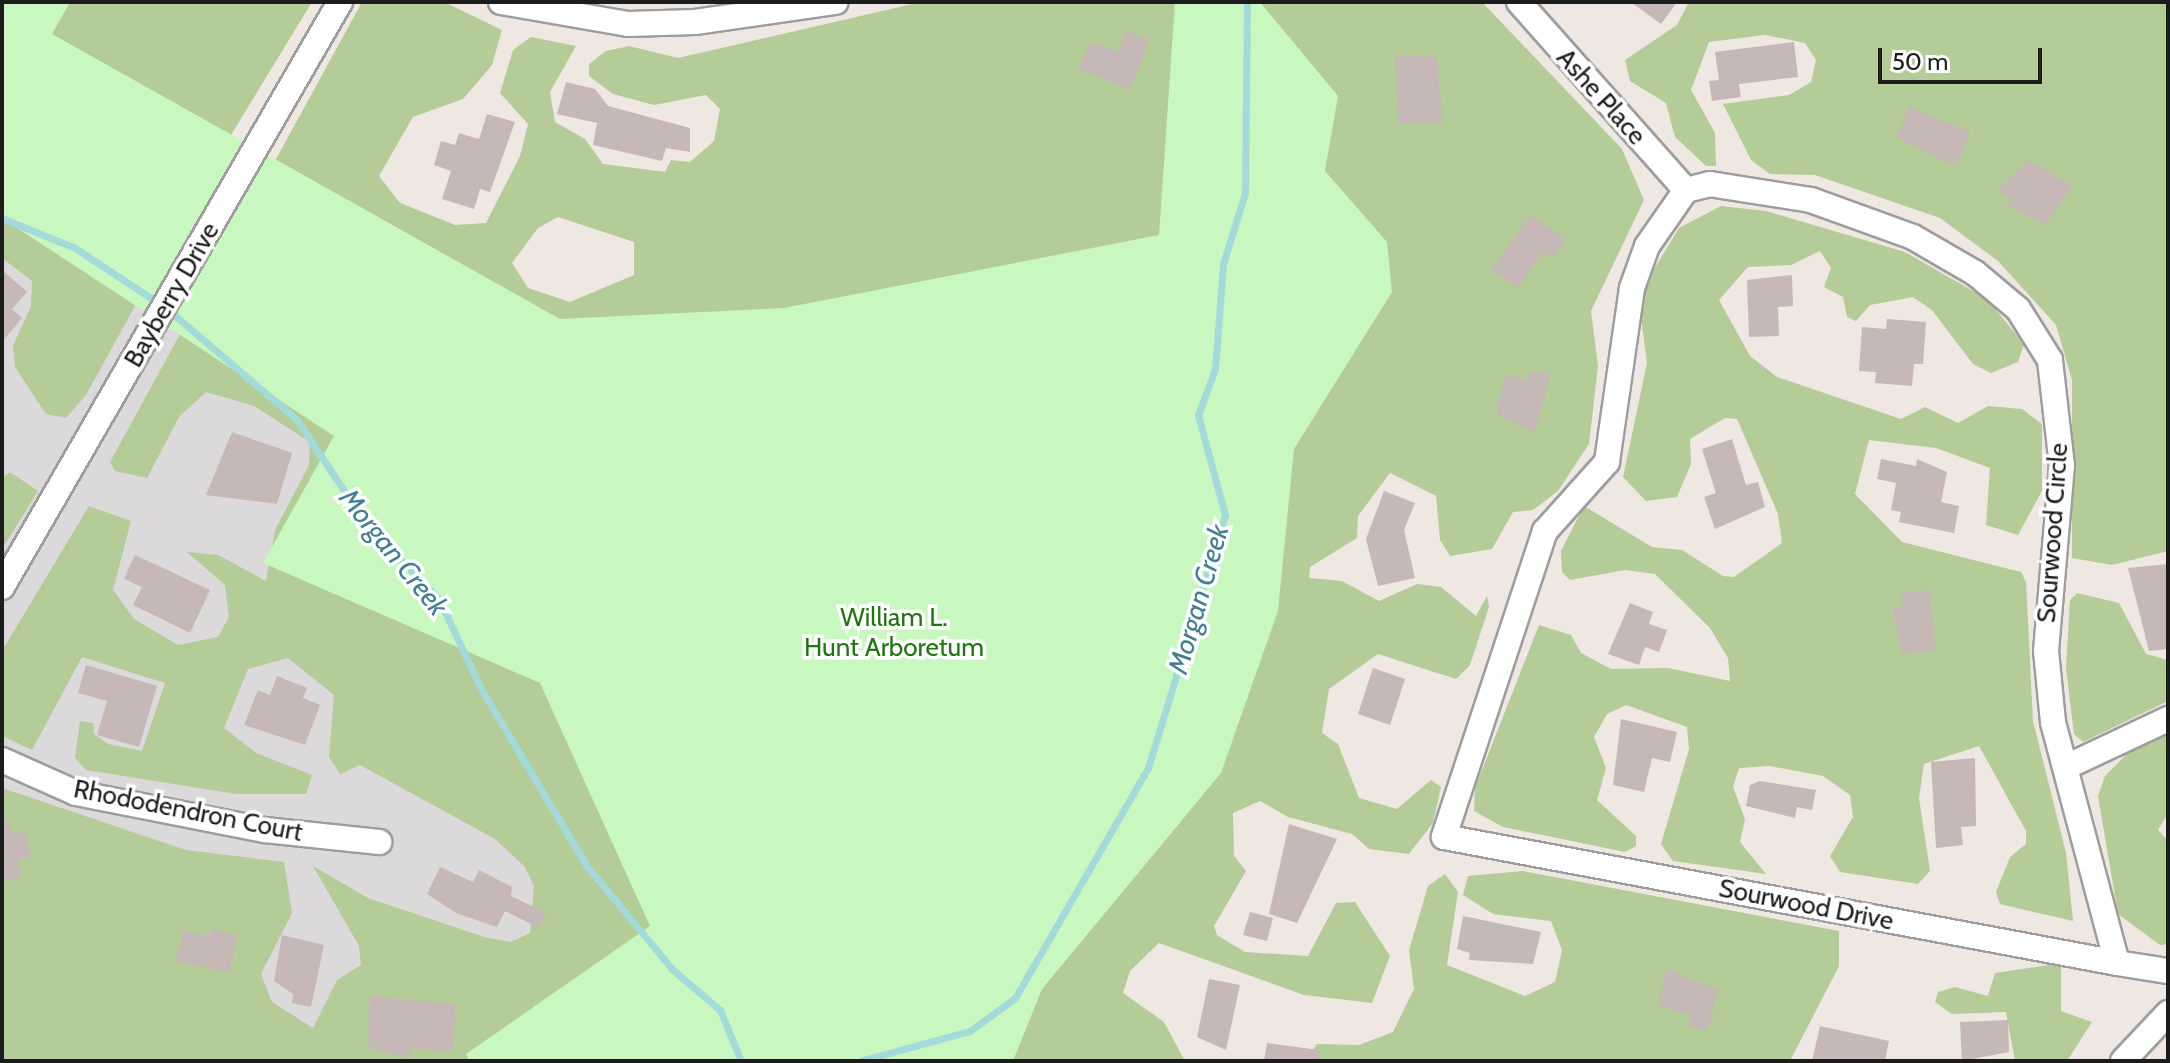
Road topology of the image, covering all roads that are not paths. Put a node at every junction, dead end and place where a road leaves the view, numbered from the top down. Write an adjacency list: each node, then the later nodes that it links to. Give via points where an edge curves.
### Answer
1 (340, 2): 6 (street, Bayberry Drive)
2 (501, 2): 3 (street, via 628,24 695,22)
3 (836, 2)
4 (1519, 2): 5 (street, Ashe Place)
5 (1686, 190): 9 (street, Sourwood Circle, via 1710,184 1826,205 1913,237 1975,273 2018,309 2050,360 2058,409 2062,466 2046,651 2053,722); 11 (street, Sourwood Drive, via 1647,246 1632,288 1607,462 1545,531 1444,837)
6 (2, 587)
7 (2168, 719): 9 (street)
8 (2, 760): 10 (street, Rhododendron Court, via 76,793 265,830)
9 (2066, 767): 11 (street, Sourwood Circle)
10 (379, 842)
11 (2117, 963): 12 (street, Sourwood Drive)
12 (2168, 971)
13 (2168, 1013): 14 (street)
14 (2123, 1061)

